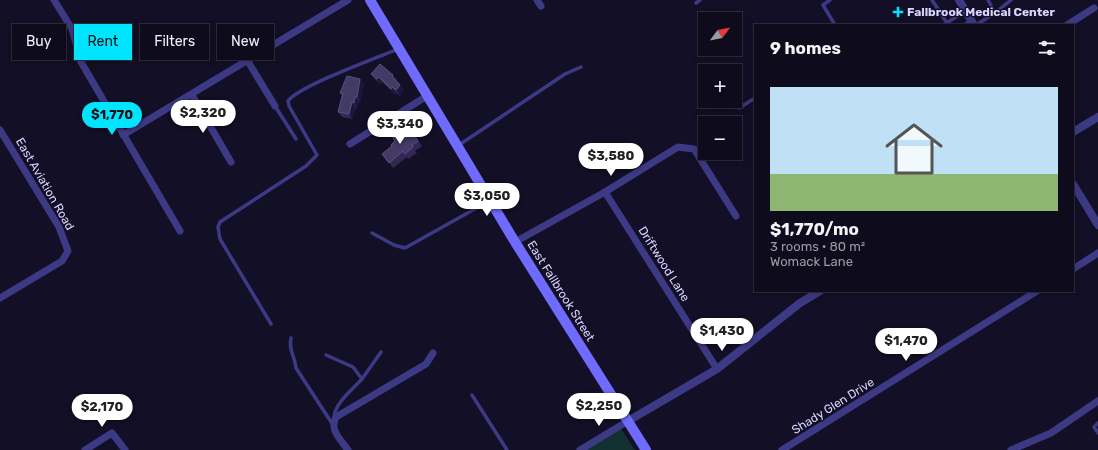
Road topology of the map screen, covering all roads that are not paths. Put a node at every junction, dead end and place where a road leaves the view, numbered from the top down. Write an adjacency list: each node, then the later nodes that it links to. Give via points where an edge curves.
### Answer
1 (54, 0): 30 (street, via 72,29 81,62)
2 (348, 0): 18 (street)
3 (370, 0): 19 (main road, East Fallbrook Street)
4 (700, 0): 10 (lane)
5 (830, 0): 15 (lane, via 823,5)
6 (932, 0): 16 (lane)
7 (959, 0): 12 (street)
8 (988, 0): 13 (lane)
9 (1011, 0): 13 (lane)
10 (696, 2)
11 (1094, 8): 17 (street)
12 (966, 11): 14 (street); 16 (lane)
13 (995, 13): 14 (lane)
14 (974, 23)
15 (834, 24)
16 (945, 24)
17 (1069, 24)
18 (274, 44)
19 (399, 49): 23 (main road, East Fallbrook Street); 48 (lane, via 292,96 288,101 289,106 317,155 306,166 220,222 220,239)
20 (247, 60): 22 (street); 25 (street)
21 (581, 67): 33 (lane, via 565,74)
22 (192, 95): 30 (street); 34 (street)
23 (427, 96): 32 (street); 33 (main road, East Fallbrook Street)
24 (754, 99): 26 (lane)
25 (275, 106): 31 (lane)
26 (742, 106)
27 (1098, 117): 29 (street)
28 (0, 130): 47 (street, East Aviation Road, via 59,227 68,251 62,261)
29 (1074, 131)
30 (123, 135): 40 (street)
31 (296, 139)
32 (350, 144)
33 (457, 146): 37 (main road, East Fallbrook Street)
34 (231, 162)
35 (1074, 186): 39 (street)
36 (605, 192): 38 (street, via 678,147 691,147); 42 (street); 53 (street, Driftwood Lane)
37 (490, 200): 41 (lane, via 405,248); 42 (main road, East Fallbrook Street)
38 (736, 216)
39 (1098, 225)
40 (180, 231)
41 (372, 233)
42 (515, 242): 57 (main road, East Fallbrook Street)
43 (1098, 253): 44 (street)
44 (1074, 268)
45 (818, 292): 53 (street, via 800,303)
46 (1035, 292): 67 (street, Shady Glen Drive)
47 (0, 298)
48 (271, 324)
49 (291, 338): 59 (lane, via 289,345 296,368)
50 (381, 352): 54 (lane)
51 (433, 353): 59 (street, via 426,364 345,411 336,417)
52 (326, 355): 54 (lane, via 353,367)
53 (717, 369): 57 (street)
54 (362, 379): 59 (lane, via 334,413)
55 (472, 395): 64 (lane)
56 (1098, 401): 68 (street, via 1050,433)
57 (628, 421): 65 (street); 66 (main road, East Fallbrook Street)
58 (1098, 423): 60 (lane, via 1094,426)
59 (333, 424): 63 (street, via 334,430)
60 (1098, 433)
61 (85, 450): 62 (street, via 112,433)
62 (125, 450)
63 (348, 450)
64 (507, 450)
65 (580, 450)
66 (646, 450)
67 (782, 450)
68 (1011, 450)

